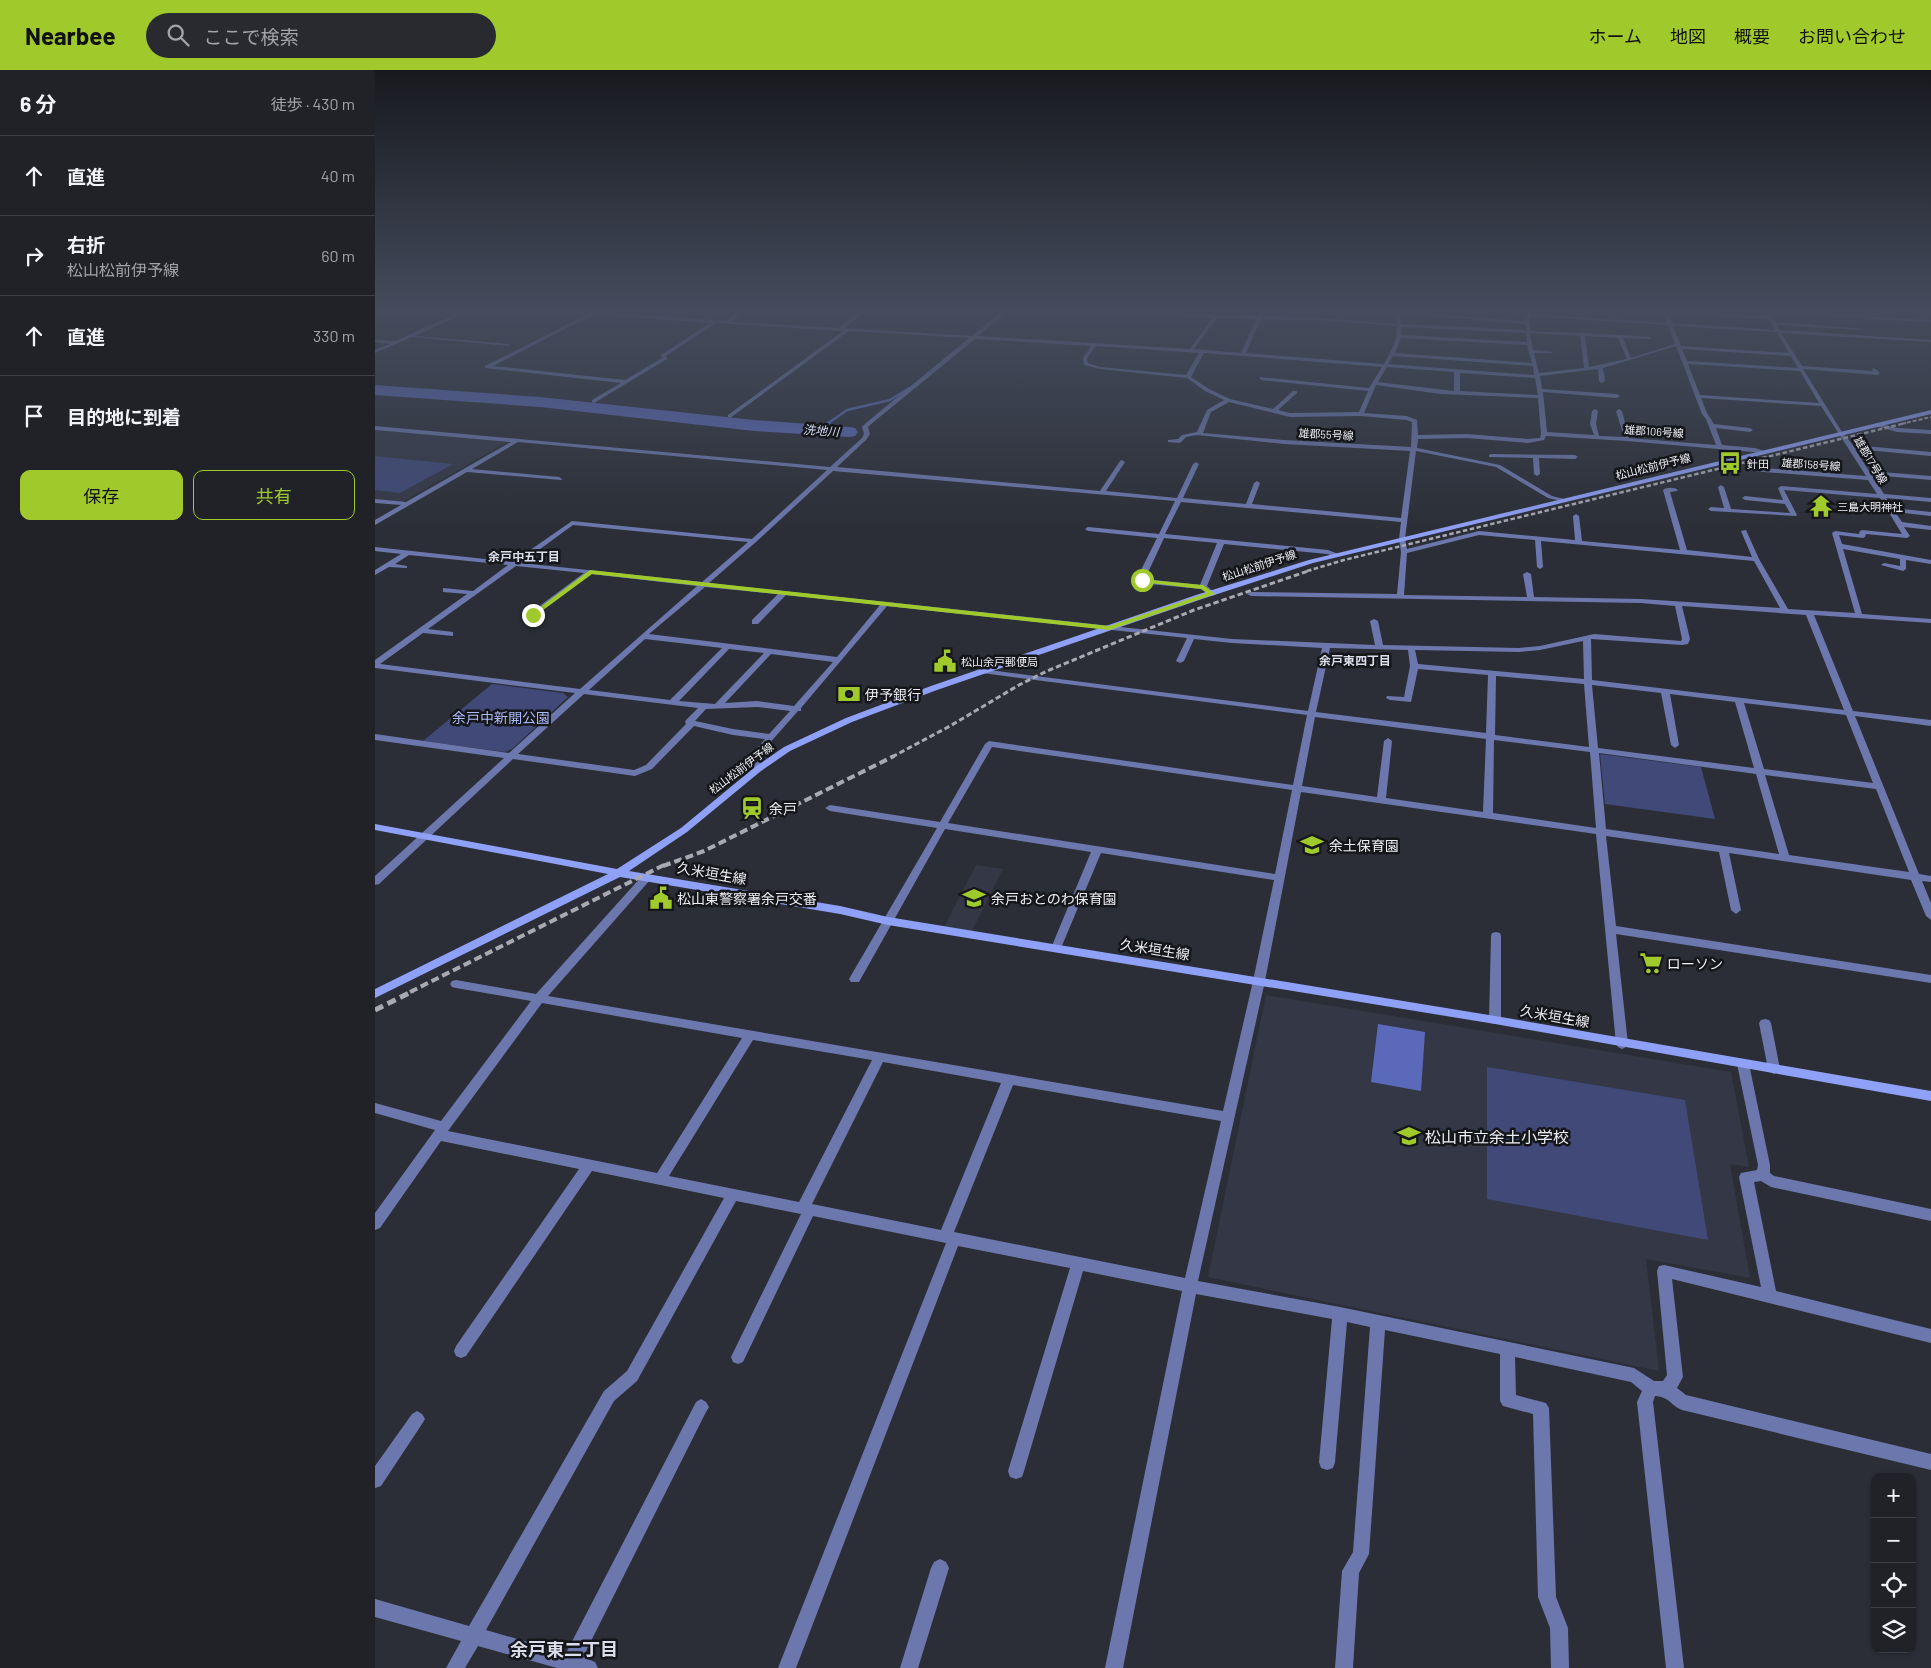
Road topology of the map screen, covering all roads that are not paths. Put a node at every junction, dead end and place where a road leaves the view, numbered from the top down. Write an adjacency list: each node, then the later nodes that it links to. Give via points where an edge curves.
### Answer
1 (625, 383): 19 (street)
2 (776, 383): 26 (street)
3 (919, 383): 53 (street, via 868,424 866,436)
4 (1196, 383): 18 (street)
5 (1295, 383): 11 (street)
6 (1375, 383): 11 (street); 14 (street)
7 (1457, 383): 14 (street)
8 (1539, 383): 12 (street)
9 (1693, 383): 16 (street)
10 (1810, 383): 20 (street, 雄郡17号線)
11 (1371, 390): 25 (street)
12 (1540, 390): 15 (street); 17 (street)
13 (1295, 392): 23 (street)
14 (1457, 392): 17 (street)
15 (1617, 396)
16 (1698, 396): 20 (street); 30 (street)
17 (1541, 398): 36 (street)
18 (1228, 400): 23 (street); 34 (street, via 1209,410)
19 (594, 401)
20 (1823, 405): 35 (street, 雄郡17号線)
21 (1595, 411): 38 (street, via 1593,424)
22 (1619, 411): 27 (street)
23 (1273, 412): 25 (street, via 1308,416)
24 (1931, 412): 28 (main road, 松山松前伊予線)
25 (1361, 414): 37 (street, via 1412,419 1415,421)
26 (730, 416)
27 (1622, 425): 29 (street); 39 (street)
28 (1878, 425): 33 (street); 35 (main road, 松山松前伊予線)
29 (1632, 426)
30 (1713, 426): 32 (street); 43 (street)
31 (375, 428): 42 (street)
32 (1750, 430)
33 (1931, 432)
34 (1200, 433): 40 (street, via 1184,436 1180,441); 45 (street, 雄郡55号線, via 1284,442)
35 (1840, 433): 44 (street, 雄郡17号線); 46 (main road, 松山松前伊予線)
36 (1544, 434): 38 (street, 雄郡106号線); 41 (street)
37 (1415, 437): 41 (street); 45 (street)
38 (1597, 437): 39 (street, 雄郡106号線)
39 (1627, 439): 43 (street, 雄郡106号線)
40 (1170, 440)
41 (1539, 440): 49 (street)
42 (516, 441): 53 (street); 55 (street)
43 (1720, 447): 46 (street, 雄郡106号線)
44 (1851, 447): 47 (street); 57 (street, 雄郡17号線)
45 (1414, 449): 67 (street, 雄郡55号線, via 1498,466 1550,497); 78 (street)
46 (1762, 452): 67 (main road, 松山松前伊予線)
47 (1931, 454)
48 (1491, 456): 49 (street)
49 (1539, 457): 50 (street); 56 (street)
50 (1575, 457)
51 (1122, 462): 63 (street)
52 (1196, 464): 66 (street)
53 (831, 469): 63 (street); 87 (street)
54 (1751, 469): 57 (street, 雄郡158号線)
55 (465, 470): 59 (street); 71 (street)
56 (1537, 474)
57 (1868, 476): 58 (street, 雄郡158号線); 64 (street, 雄郡17号線)
58 (1931, 478)
59 (559, 479)
60 (1257, 484): 72 (street)
61 (1720, 489): 74 (street)
62 (1675, 490): 93 (street, via 1666,490)
63 (1102, 493): 66 (street)
64 (1880, 495): 68 (street); 70 (street, via 1781,488); 75 (street, 雄郡17号線)
65 (1745, 498): 70 (street)
66 (1179, 499): 72 (street); 84 (street)
67 (1565, 500): 85 (main road, 松山松前伊予線)
68 (1931, 500)
69 (375, 501): 71 (street)
70 (1787, 502): 74 (street, via 1794,515)
71 (406, 504): 79 (street)
72 (1248, 506): 78 (street)
73 (1711, 509): 74 (street)
74 (1728, 510)
75 (1890, 510): 76 (street); 80 (street, 雄郡17号線)
76 (1931, 514)
77 (1576, 516): 89 (street)
78 (1405, 520): 85 (street)
79 (375, 523)
80 (1898, 524): 81 (street); 90 (street, via 1907,536 1835,533)
81 (1931, 528)
82 (1088, 529): 84 (street)
83 (1744, 531): 97 (street)
84 (1161, 536): 88 (street); 108 (street, via 1142,580)
85 (1402, 539): 92 (street); 95 (main road, 松山松前伊予線)
86 (1538, 539): 89 (street); 92 (street, via 1479,534); 102 (street)
87 (754, 541): 99 (street, via 572,523); 107 (street)
88 (1221, 542): 95 (street); 108 (street)
89 (1579, 542): 93 (street)
90 (1840, 546): 96 (street); 121 (street)
91 (375, 549): 94 (street)
92 (1403, 552): 114 (street)
93 (1684, 552): 97 (street)
94 (407, 553): 99 (street); 100 (street)
95 (1338, 555): 112 (main road, 松山松前伊予線)
96 (1903, 557): 98 (street); 101 (street, via 1903,569)
97 (1756, 559): 118 (street)
98 (1931, 562)
99 (515, 564): 104 (street); 111 (street)
100 (387, 565): 103 (street); 105 (street)
101 (1884, 566)
102 (1541, 567)
103 (405, 568)
104 (590, 572): 107 (street); 120 (street)
105 (375, 573)
106 (1527, 574): 115 (street)
107 (704, 584): 110 (street); 128 (street)
108 (1203, 587): 112 (street)
109 (446, 590): 111 (street)
110 (785, 592): 116 (street); 122 (street)
111 (474, 593): 126 (street)
112 (1212, 594): 125 (main road, 松山松前伊予線)
113 (1251, 594): 114 (street)
114 (1400, 596): 115 (street)
115 (1531, 598): 117 (street)
116 (886, 603): 125 (street); 136 (street)
117 (1678, 603): 118 (street); 130 (street, via 1685,642 1606,636)
118 (1785, 611): 119 (street)
119 (1809, 612): 121 (street); 151 (street)
120 (533, 615)
121 (1859, 616): 124 (street)
122 (755, 622)
123 (1374, 622): 133 (street)
124 (1931, 622)
125 (1109, 628): 129 (street); 140 (main road, 松山松前伊予線)
126 (421, 631): 127 (street); 138 (street)
127 (450, 634)
128 (643, 636): 132 (street); 144 (street)
129 (1191, 636): 131 (street); 137 (street)
130 (1587, 638): 134 (street, via 1530,649); 142 (street)
131 (1327, 645): 133 (street); 152 (street)
132 (728, 646): 135 (street); 147 (street)
133 (1379, 647): 134 (street)
134 (1411, 647): 139 (street)
135 (770, 652): 136 (street); 148 (street)
136 (839, 660): 150 (street)
137 (1180, 661)
138 (375, 665): 144 (street)
139 (1414, 666): 141 (street); 145 (street, via 1407,700)
140 (982, 671): 152 (street); 162 (main road, 松山松前伊予線, via 849,720 787,750)
141 (1492, 674): 142 (street); 157 (street)
142 (1589, 682): 143 (street); 160 (street)
143 (1665, 691): 146 (street); 159 (street)
144 (582, 692): 147 (street); 161 (street)
145 (1390, 698)
146 (1739, 700): 151 (street); 163 (street)
147 (672, 703): 149 (street)
148 (718, 706): 149 (street); 150 (street, via 757,704)
149 (704, 707): 154 (street, via 689,722)
150 (797, 708): 156 (street)
151 (1850, 713): 153 (street); 164 (street)
152 (1311, 715): 157 (street); 165 (street)
153 (1931, 722)
154 (692, 723): 156 (street); 161 (street, via 649,767 635,773)
155 (375, 737): 161 (street)
156 (771, 737): 162 (street, via 757,753)
157 (1490, 738): 160 (street); 168 (street)
158 (1388, 741): 166 (street)
159 (1675, 745)
160 (1595, 752): 163 (street); 171 (street)
161 (511, 756): 172 (street)
162 (757, 769): 176 (main road, 松山松前伊予線, via 684,830)
163 (1761, 772): 164 (street); 175 (street)
164 (1880, 787): 177 (street)
165 (1297, 788): 166 (street); 169 (street, via 989,744); 179 (street)
166 (1381, 800): 168 (street)
167 (830, 808): 169 (street)
168 (1488, 815): 171 (street)
169 (942, 826): 174 (street); 184 (street)
170 (375, 827): 172 (main road, 久米垣生線)
171 (1601, 831): 173 (street); 185 (street)
172 (424, 836): 176 (main road, 久米垣生線); 181 (street)
173 (1723, 849): 175 (street); 182 (street)
174 (1097, 850): 179 (street); 187 (street)
175 (1785, 858): 177 (street)
176 (619, 873): 178 (main road, 久米垣生線); 192 (main road, 松山松前伊予線)
177 (1915, 877): 180 (street); 183 (street)
178 (645, 878): 184 (main road, 久米垣生線); 193 (street)
179 (1280, 878): 190 (street)
180 (1931, 879)
181 (375, 882)
182 (1736, 910)
183 (1931, 916)
184 (888, 921): 187 (main road, 久米垣生線); 188 (street)
185 (1611, 929): 189 (street); 197 (street)
186 (1495, 936): 194 (street)
187 (1056, 948): 190 (main road, 久米垣生線)
188 (855, 979)
189 (1931, 979)
190 (1259, 981): 194 (main road, 久米垣生線); 204 (street)
191 (456, 984): 193 (street)
192 (375, 994)
193 (540, 997): 196 (street); 205 (street)
194 (1495, 1020): 197 (main road, 久米垣生線)
195 (1765, 1023): 200 (street)
196 (751, 1034): 198 (street); 208 (street)
197 (1622, 1044): 199 (main road, 久米垣生線)
198 (881, 1056): 201 (street); 210 (street)
199 (1743, 1064): 200 (main road, 久米垣生線); 207 (street, via 1764,1166)
200 (1774, 1069): 202 (main road, 久米垣生線)
201 (1009, 1078): 204 (street); 213 (street)
202 (1931, 1096)
203 (375, 1108): 205 (street)
204 (1227, 1117): 215 (street)
205 (441, 1131): 206 (street); 212 (street)
206 (589, 1165): 208 (street); 221 (street)
207 (1763, 1175): 211 (street, via 1771,1181); 216 (street, via 1746,1177)
208 (660, 1179): 209 (street)
209 (733, 1194): 210 (street); 232 (street, via 632,1376 609,1396)
210 (806, 1209): 213 (street); 222 (street)
211 (1931, 1215)
212 (375, 1224)
213 (950, 1238): 214 (street); 236 (street)
214 (1077, 1264): 215 (street); 228 (street)
215 (1190, 1286): 217 (street); 238 (street)
216 (1770, 1296): 219 (street); 223 (street, via 1664,1271 1675,1377)
217 (1340, 1314): 218 (street); 226 (street)
218 (1378, 1322): 220 (street); 239 (street, via 1361,1554 1351,1571)
219 (1931, 1336)
220 (1507, 1349): 223 (street, via 1634,1375); 240 (street, via 1508,1401 1541,1408 1547,1597 1559,1628)
221 (461, 1351)
222 (738, 1357)
223 (1659, 1388): 227 (street, via 1681,1402); 241 (street, via 1645,1402)
224 (701, 1407): 233 (street)
225 (417, 1419): 229 (street)
226 (1327, 1462)
227 (1931, 1462)
228 (1016, 1472)
229 (375, 1480)
230 (940, 1568): 237 (street)
231 (375, 1608): 232 (street)
232 (473, 1636): 233 (street); 234 (street)
233 (569, 1665): 235 (street)
234 (455, 1668)
235 (589, 1668)
236 (787, 1668)
237 (909, 1668)
238 (1114, 1668)
239 (1343, 1668)
240 (1560, 1668)
241 (1675, 1668)

